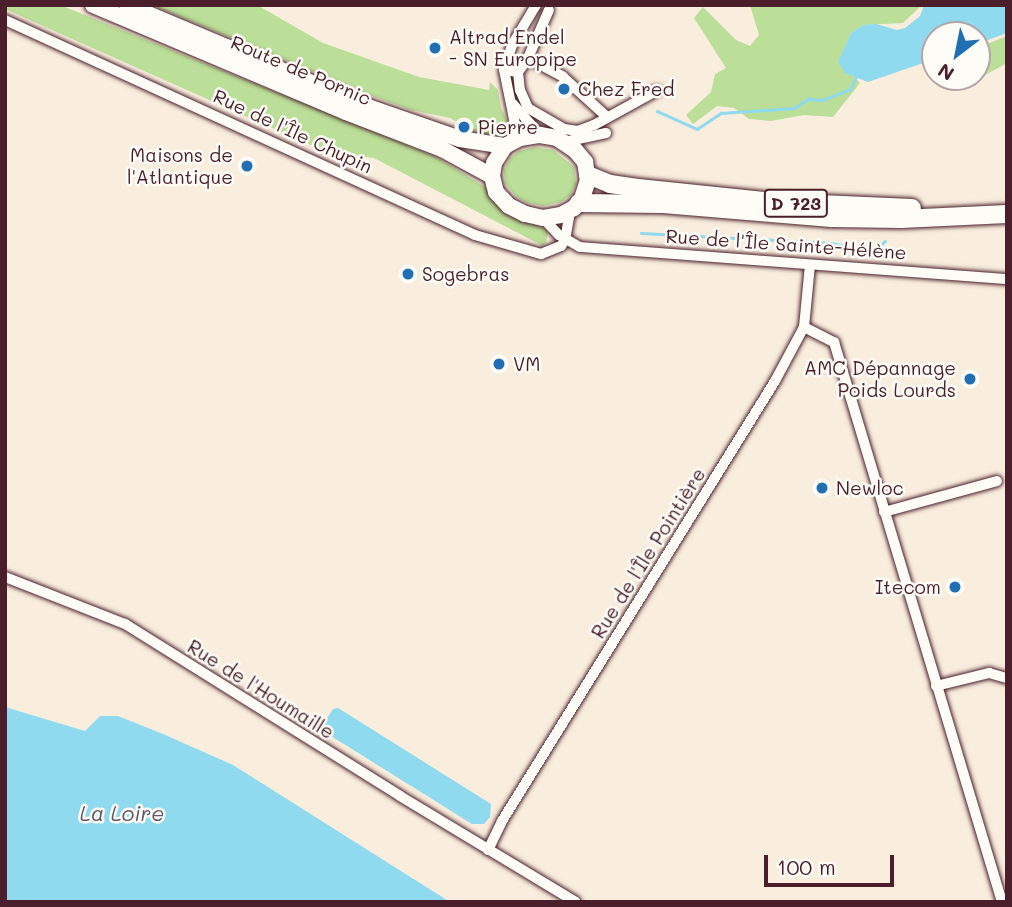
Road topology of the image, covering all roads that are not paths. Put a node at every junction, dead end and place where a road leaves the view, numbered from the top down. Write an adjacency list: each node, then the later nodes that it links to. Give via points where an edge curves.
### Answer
1 (93, 5): 16 (main road, Route de Pornic, via 442,149)
2 (127, 5): 14 (main road, Route de Pornic, via 368,107)
3 (536, 5): 7 (street, via 512,45)
4 (549, 10): 6 (street)
5 (5, 20): 21 (street, Rue de l'Île Chupin, via 475,235 541,254)
6 (527, 58): 8 (street); 11 (street, via 564,77)
7 (504, 71): 8 (street); 10 (street)
8 (518, 72): 11 (street, via 523,99 539,117 578,131)
9 (656, 91): 11 (street)
10 (508, 95): 12 (street); 14 (street, via 514,124)
11 (606, 116)
12 (540, 135): 13 (main road); 14 (main road)
13 (564, 142): 15 (main road); 15 (street, via 602,135)
14 (503, 144): 16 (main road)
15 (586, 168): 17 (highway, D 723, via 610,184 840,206 939,208); 18 (main road, via 587,187)
16 (492, 176): 20 (main road, via 496,192 509,206)
17 (1007, 202)
18 (575, 207): 19 (highway, D 723, via 663,204 831,218); 20 (main road); 21 (street)
19 (1007, 214)
20 (543, 218): 21 (street)
21 (565, 240): 22 (street, Rue de l'Île Sainte-Hélène, via 580,247)
22 (810, 265): 23 (street, Rue de l'Île Sainte-Hélène); 24 (street, Rue de l'Île Pointière)
23 (1007, 279)
24 (804, 327): 26 (street, via 834,342); 30 (street, Rue de l'Île Pointière, via 775,382)
25 (998, 481): 26 (street)
26 (884, 512): 29 (street)
27 (5, 577): 30 (street, Rue de l'Houmaille, via 125,624)
28 (1007, 678): 29 (street, via 989,673)
29 (936, 686): 32 (street)
30 (488, 850): 31 (street, Rue de l'Houmaille)
31 (576, 902)
32 (1002, 902)

